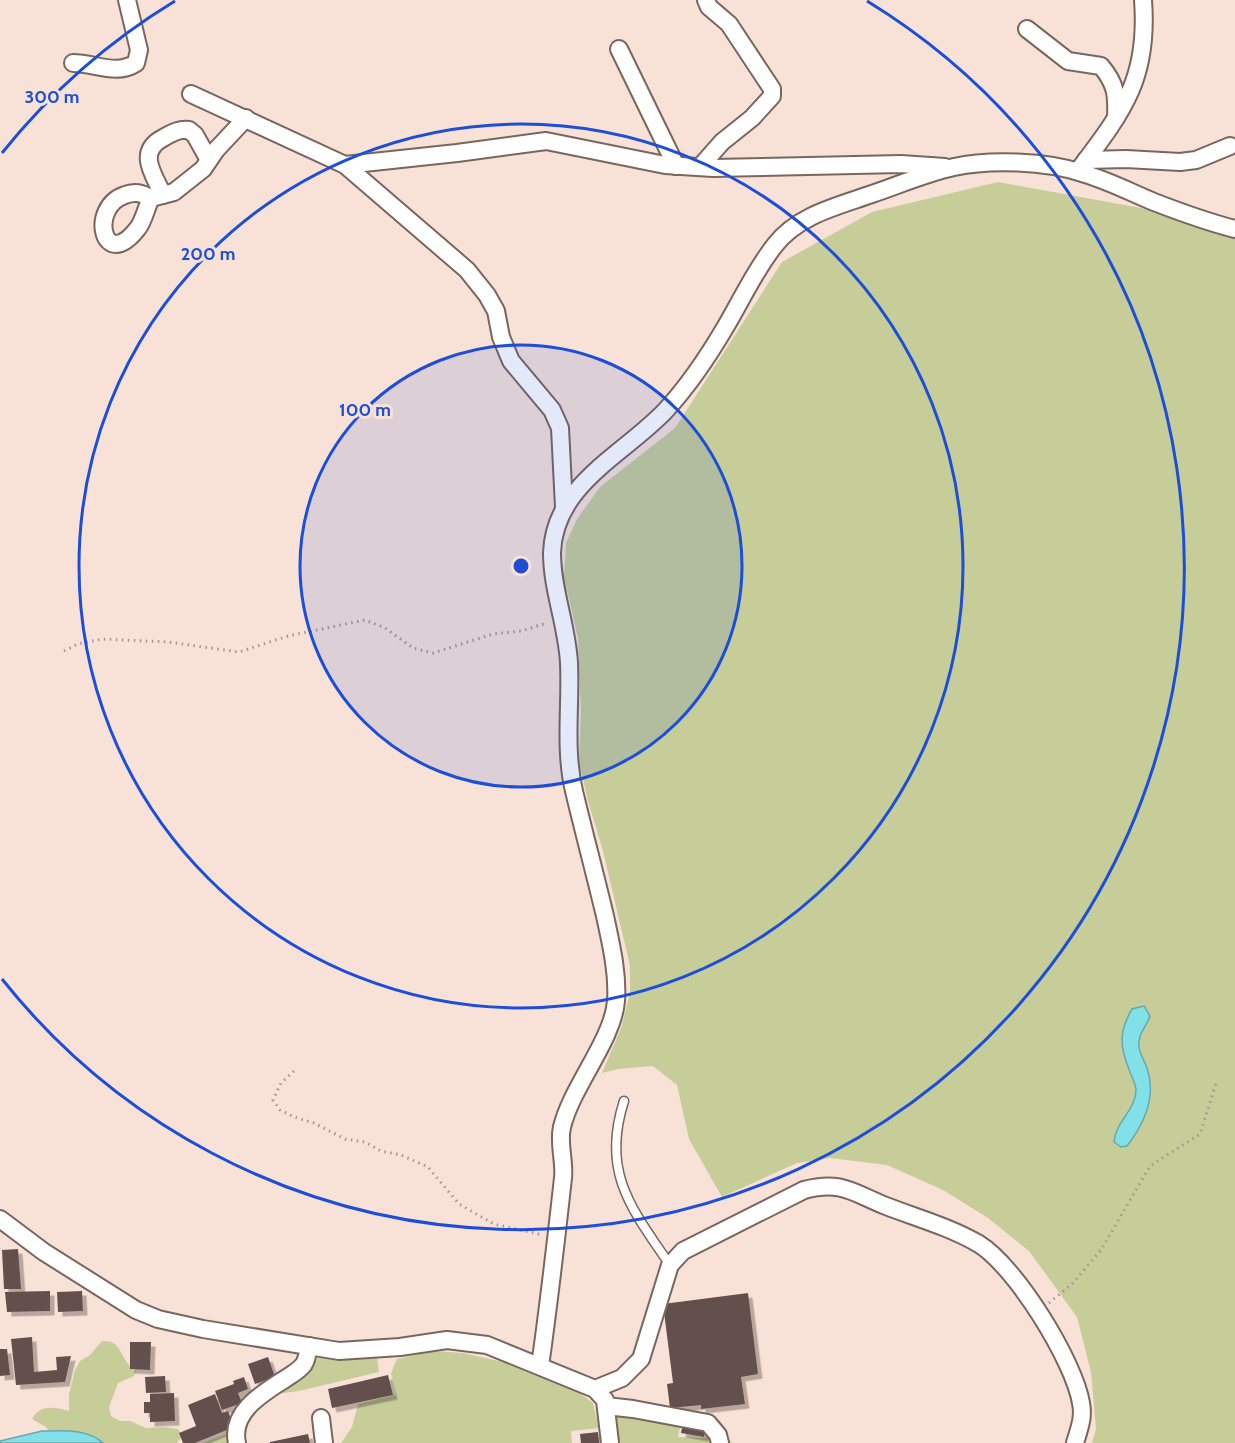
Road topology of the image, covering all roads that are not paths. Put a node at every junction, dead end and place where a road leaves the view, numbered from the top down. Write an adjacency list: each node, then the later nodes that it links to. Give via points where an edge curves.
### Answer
1 (127, 0): 6 (street, via 139,50 136,63 126,69)
2 (706, 0): 15 (street, via 729,24 772,89 772,96)
3 (1143, 0): 9 (street, via 1145,30 1141,58 1131,92)
4 (1027, 29): 9 (street, via 1068,61 1101,66 1117,96)
5 (619, 49): 13 (street)
6 (73, 63)
7 (191, 94): 8 (street)
8 (246, 118): 11 (street); 12 (street)
9 (1115, 122): 14 (street)
10 (1230, 146): 14 (street, via 1196,160 1125,159)
11 (209, 160): 11 (street, via 174,192 157,197 147,154 158,140 178,129 189,130)
12 (345, 165): 13 (street, via 546,141); 18 (street, via 466,270 487,295 511,360 552,410 560,428)
13 (676, 166): 15 (street)
14 (1082, 166): 16 (street); 17 (street, via 1202,220)
15 (700, 167): 16 (street)
16 (955, 167): 18 (street, via 816,214 793,227 776,242 701,365 665,411 582,484)
17 (1235, 229)
18 (564, 507): 23 (street, via 552,550 569,660 568,757 615,967 616,1002 612,1022 561,1130 564,1165)
19 (624, 1101): 21 (lane, via 617,1123 615,1159 625,1196)
20 (0, 1219): 22 (street, via 44,1252 150,1316)
21 (670, 1264): 24 (street, via 641,1359 622,1378); 31 (street, via 683,1251 804,1190 824,1185 846,1188 945,1228 980,1245 1028,1294 1075,1382 1083,1419)
22 (309, 1346): 23 (street, via 339,1351 447,1340 487,1345); 27 (street, via 299,1371 255,1398 244,1411 237,1426)
23 (540, 1366): 24 (street)
24 (595, 1389): 25 (street)
25 (606, 1406): 29 (street); 30 (street, via 708,1423)
26 (321, 1418): 28 (street)
27 (237, 1443)
28 (324, 1443)
29 (610, 1443)
30 (720, 1443)
31 (1075, 1443)

